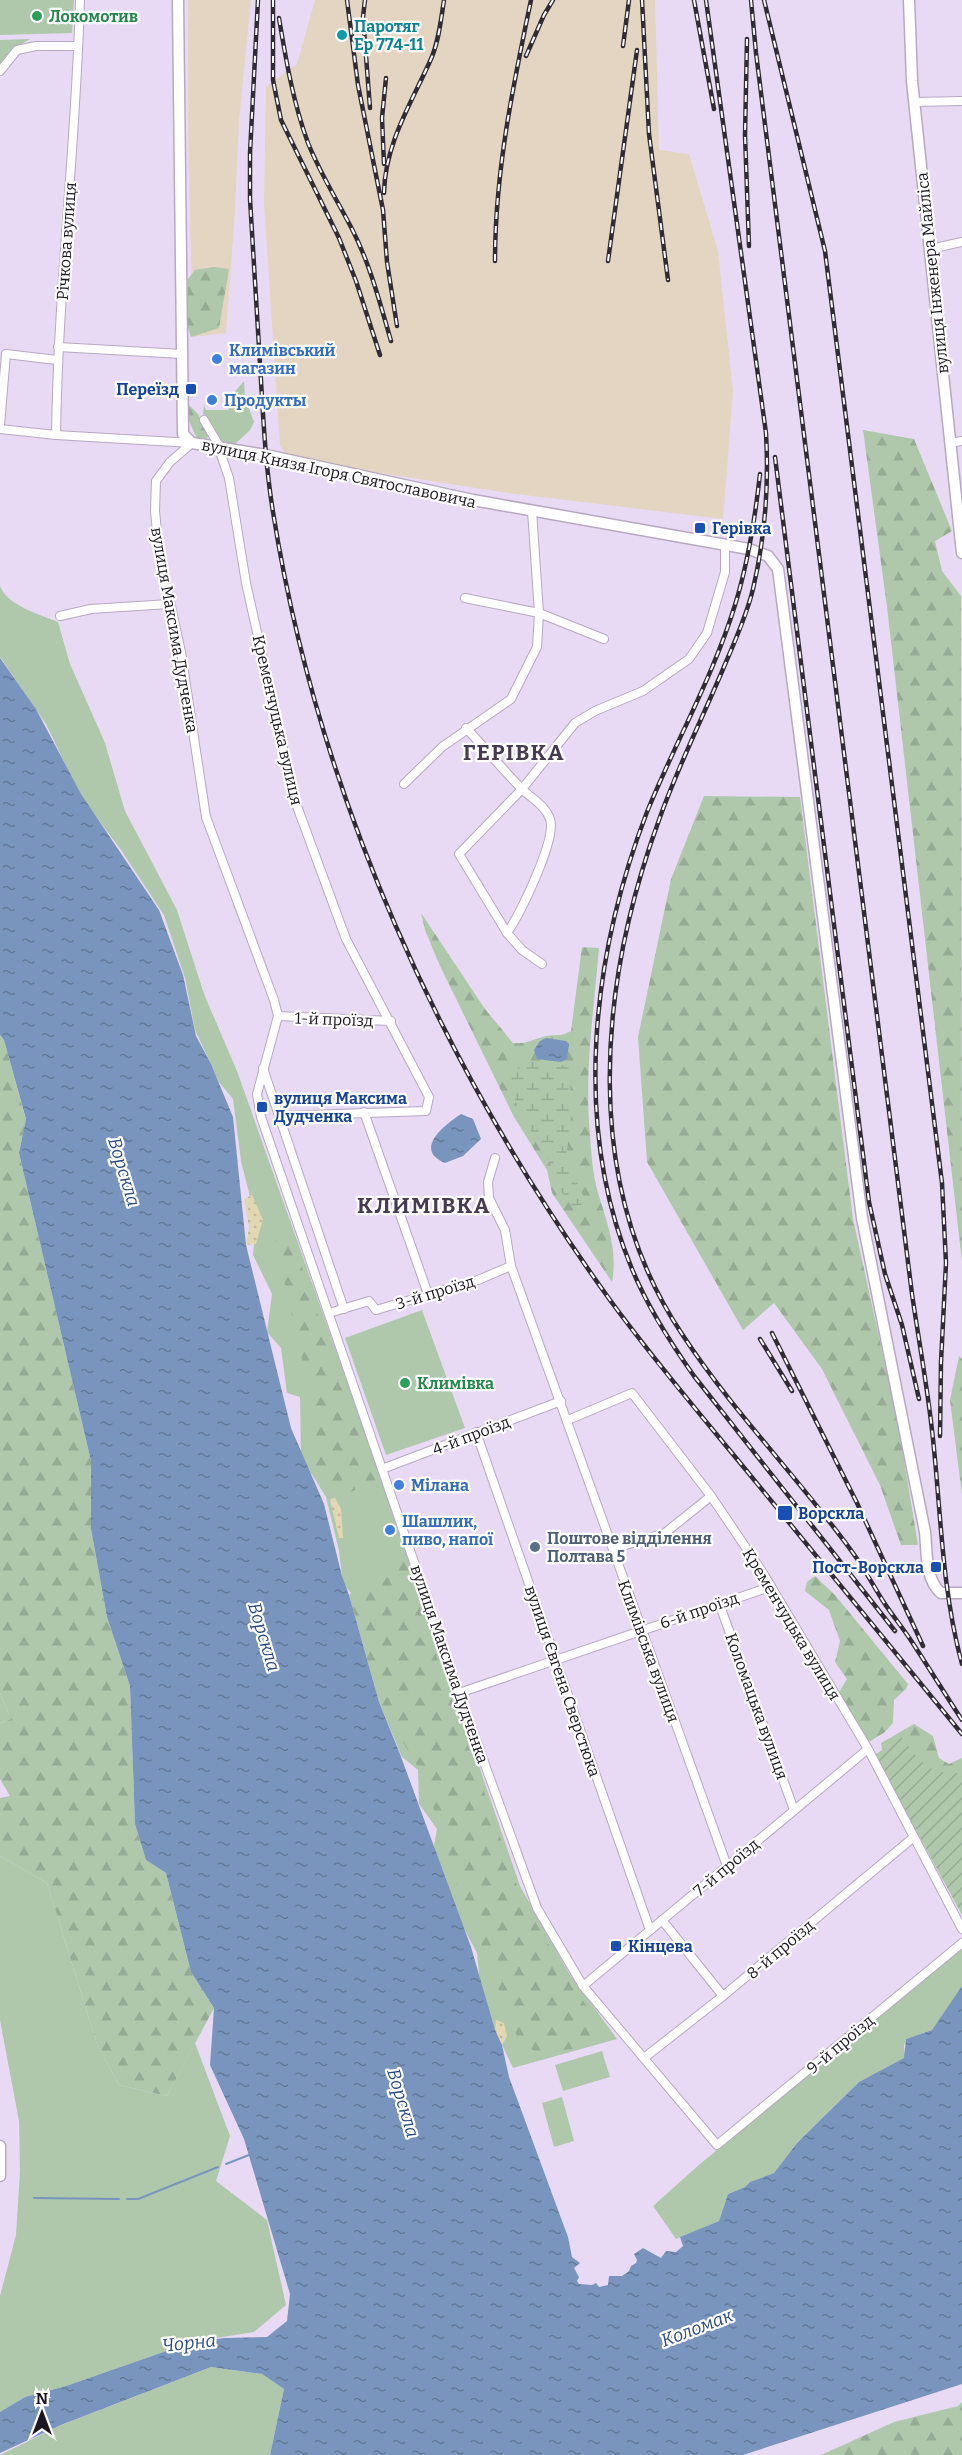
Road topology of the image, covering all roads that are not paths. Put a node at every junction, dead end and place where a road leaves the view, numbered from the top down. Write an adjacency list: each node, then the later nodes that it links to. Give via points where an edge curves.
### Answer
1 (80, 0): 4 (street, Річкова вулиця)
2 (178, 0): 11 (street, вулиця Князя Ігоря Святославовича)
3 (909, 0): 7 (street, вулиця Інженера Майліса)
4 (78, 46): 5 (street, via 17,50); 10 (street, Річкова вулиця)
5 (0, 71)
6 (962, 101): 7 (street)
7 (914, 102): 9 (street, вулиця Інженера Майліса)
8 (962, 242): 9 (street)
9 (930, 249): 18 (street, вулиця Інженера Майліса)
10 (58, 347): 11 (street); 12 (street, Річкова вулиця)
11 (182, 354): 17 (street, вулиця Князя Ігоря Святославовича, via 183,434)
12 (57, 360): 14 (street, via 6,354); 15 (street, Річкова вулиця)
13 (204, 420): 19 (street, Кременчуцька вулиця)
14 (0, 427): 15 (street)
15 (56, 435): 17 (street)
16 (962, 441): 18 (street)
17 (192, 442): 19 (street, вулиця Князя Ігоря Святославовича); 24 (street, вулиця Максима Дудченка, via 156,481 159,552)
18 (950, 442): 22 (street, вулиця Інженера Майліса)
19 (220, 449): 20 (street, вулиця Князя Ігоря Святославовича, via 266,455); 34 (street, Кременчуцька вулиця, via 294,798 346,939)
20 (532, 511): 21 (street, вулиця Князя Ігоря Святославовича); 25 (street)
21 (725, 545): 30 (street, via 725,572 707,633 689,658 643,691 575,723); 50 (street, вулиця Князя Ігоря Святославовича, via 768,556 778,569 862,1218 925,1532 929,1573 941,1593)
22 (962, 548)
23 (465, 598): 25 (street)
24 (169, 604): 26 (street, via 91,609); 33 (street, вулиця Максима Дудченка, via 181,652 206,817)
25 (539, 613): 27 (street); 28 (street, via 537,647 511,699)
26 (60, 616)
27 (604, 639)
28 (466, 728): 29 (street); 30 (street)
29 (404, 784)
30 (522, 789): 31 (street, via 545,809 551,821 551,836 519,916); 31 (street, via 459,855)
31 (507, 933): 32 (street)
32 (542, 964)
33 (278, 1016): 34 (street, 1-й проїзд); 35 (street, вулиця Максима Дудченка)
34 (390, 1021): 36 (street, Кременчуцька вулиця, via 429,1097 426,1111)
35 (263, 1068): 37 (street); 42 (street, вулиця Максима Дудченка, via 256,1094 261,1117)
36 (364, 1112): 37 (street); 40 (street)
37 (279, 1116): 41 (street)
38 (495, 1158): 39 (street, via 488,1182 489,1197 505,1230)
39 (511, 1266): 40 (street, 3-й проїзд); 43 (street, Климівська вулиця)
40 (428, 1294): 41 (street, 3-й проїзд, via 376,1310 369,1301)
41 (344, 1309): 42 (street, 3-й проїзд)
42 (329, 1313): 46 (street, вулиця Максима Дудченка)
43 (561, 1401): 44 (street, Климівська вулиця); 45 (street, 4-й проїзд)
44 (568, 1420): 47 (street, Кременчуцька вулиця, via 632,1393); 48 (street, Климівська вулиця)
45 (476, 1432): 46 (street, 4-й проїзд); 53 (street, вулиця Євгена Сверстюка)
46 (382, 1469): 54 (street, вулиця Максима Дудченка)
47 (711, 1496): 48 (street, via 665,1533); 49 (street, Кременчуцька вулиця)
48 (613, 1549): 52 (street, Климівська вулиця)
49 (770, 1587): 51 (street, 6-й проїзд); 55 (street, Кременчуцька вулиця)
50 (962, 1593)
51 (719, 1603): 52 (street, 6-й проїзд); 56 (street, Коломацька вулиця)
52 (641, 1630): 53 (street, 6-й проїзд); 58 (street, Климівська вулиця)
53 (556, 1660): 54 (street, 6-й проїзд); 61 (street, вулиця Євгена Сверстюка)
54 (459, 1693): 63 (street, вулиця Максима Дудченка, via 537,1908)
55 (868, 1749): 56 (street, 7-й проїзд); 57 (street, Кременчуцька вулиця)
56 (794, 1810): 58 (street, 7-й проїзд)
57 (914, 1837): 60 (street, Кременчуцька вулиця); 64 (street, 8-й проїзд)
58 (728, 1866): 59 (street, 7-й проїзд)
59 (662, 1920): 61 (street, 7-й проїзд); 64 (street)
60 (962, 1929)
61 (650, 1930): 63 (street, 7-й проїзд)
62 (962, 1943): 66 (street, 9-й проїзд)
63 (583, 1986): 65 (street, вулиця Максима Дудченка)
64 (723, 1996): 65 (street, 8-й проїзд)
65 (644, 2058): 66 (street, вулиця Максима Дудченка)
66 (717, 2145)
67 (0, 2146): 68 (street)
68 (0, 2176)

